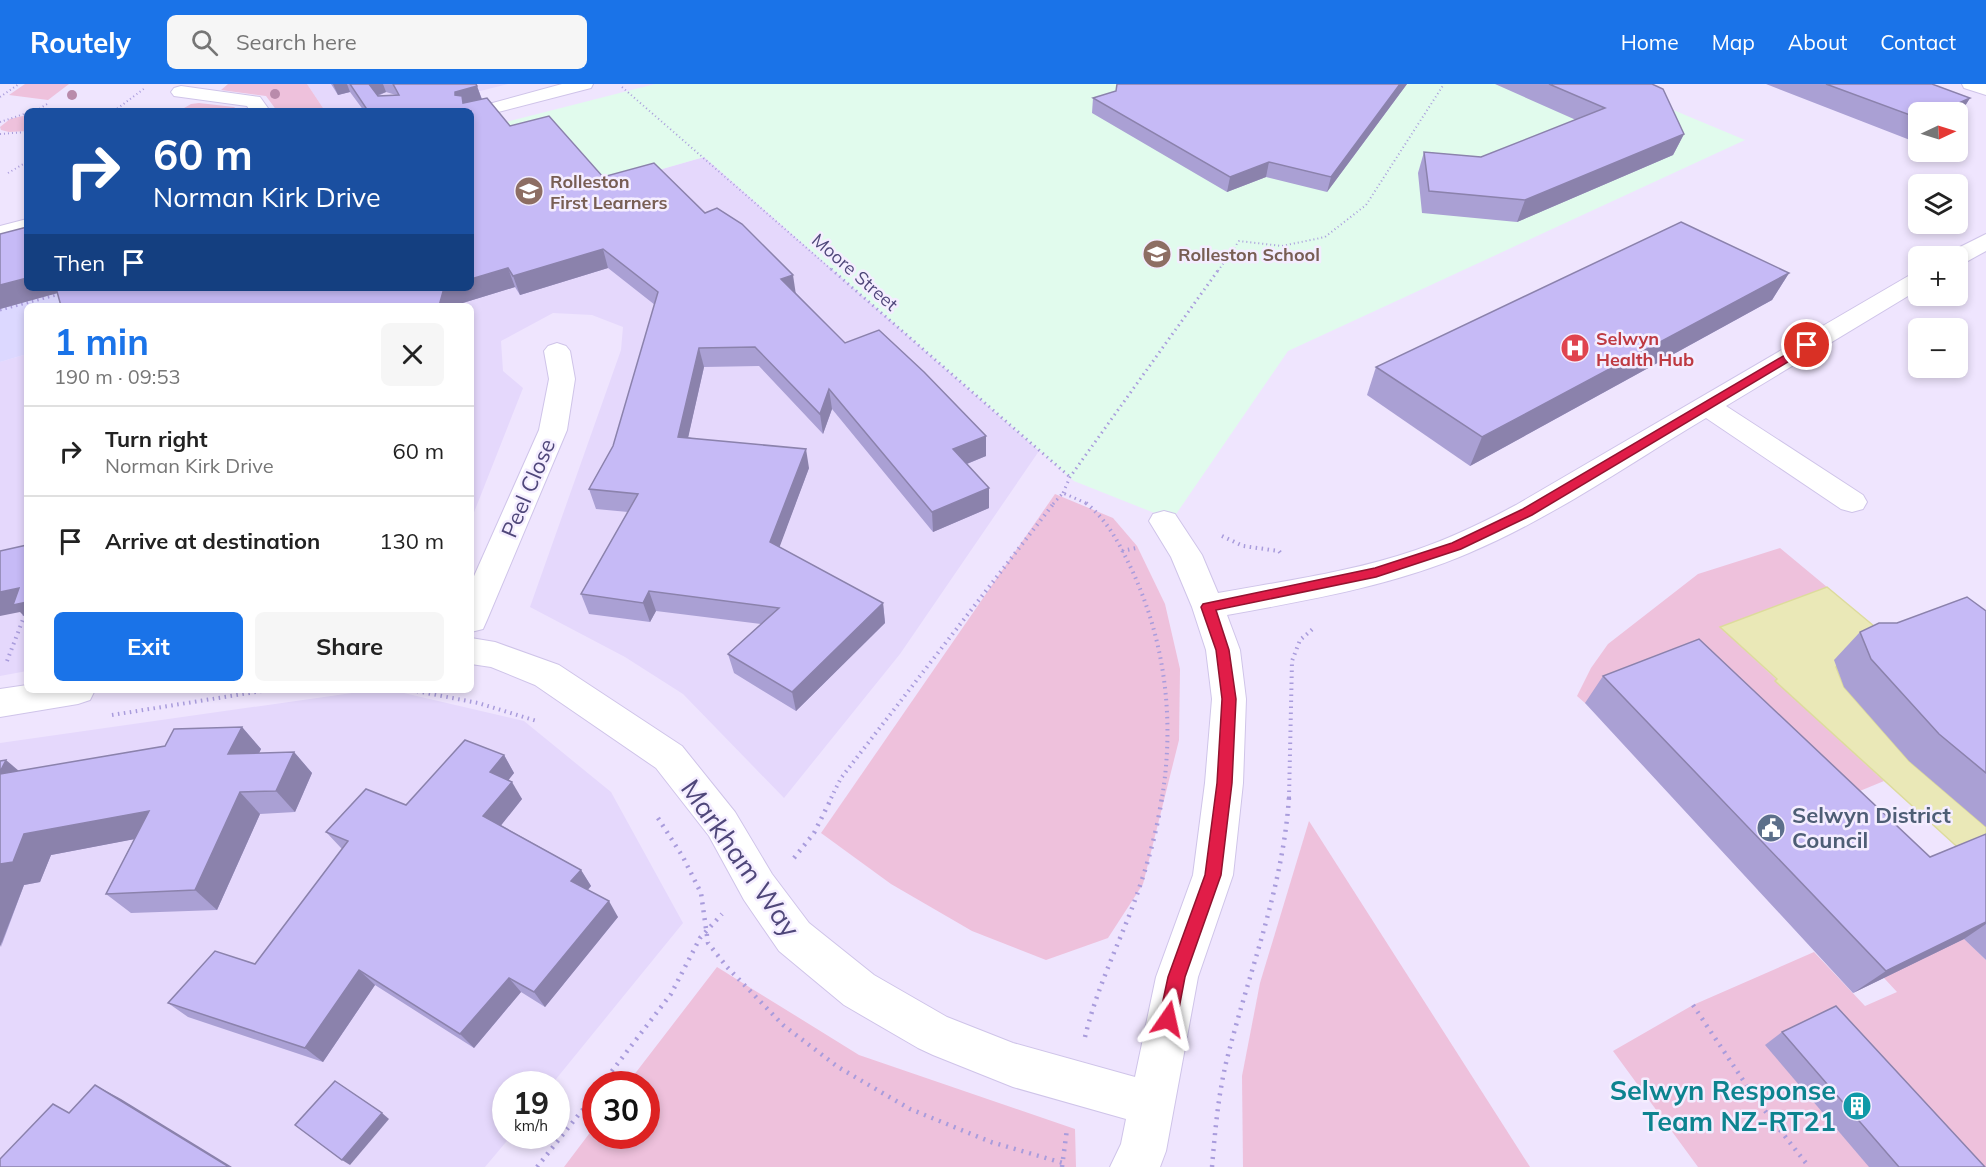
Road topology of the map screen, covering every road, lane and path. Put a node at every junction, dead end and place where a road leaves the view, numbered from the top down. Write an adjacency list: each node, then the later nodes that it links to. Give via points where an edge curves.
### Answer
1 (19, 84): 9 (path)
2 (149, 84): 12 (path)
3 (584, 84): 14 (street)
4 (1444, 84): 32 (path, via 1366,205 1325,237 1282,246 1239,241)
5 (1971, 84): 7 (street)
6 (622, 87): 32 (path, Moore Street)
7 (1986, 89)
8 (181, 92): 13 (street, via 253,101)
9 (0, 99)
10 (47, 104): 11 (path)
11 (41, 108)
12 (118, 108)
13 (258, 108)
14 (474, 112)
15 (24, 114): 16 (path)
16 (0, 122)
17 (24, 132): 18 (path)
18 (0, 134)
19 (24, 164): 20 (path)
20 (8, 173)
21 (24, 227): 22 (street)
22 (0, 233)
23 (1986, 241): 24 (street)
24 (1968, 252)
25 (1908, 286): 31 (street)
26 (69, 291): 28 (path)
27 (24, 303): 29 (path)
28 (25, 303)
29 (0, 310)
30 (557, 351): 39 (street, Peel Close, via 562,379 553,430)
31 (1705, 405): 34 (street); 38 (street, via 1527,512 1457,546 1376,573)
32 (1070, 477): 33 (path)
33 (1063, 493): 48 (path, via 841,778 814,833); 51 (path, via 1088,504 1108,526 1129,563 1159,644 1168,694 1167,782 1152,851)
34 (1852, 502)
35 (1164, 521): 38 (street, via 1186,555)
36 (1218, 533): 37 (path, via 1243,546 1279,551)
37 (1285, 561)
38 (1208, 607): 53 (street, via 1222,650 1229,699 1224,783 1213,875 1176,977)
39 (474, 613)
40 (24, 617): 43 (path)
41 (1318, 625): 59 (path, via 1301,636 1294,648 1283,850 1268,924 1226,1065)
42 (474, 652): 53 (street, Markham Way, via 495,655 547,675 669,757 722,824 758,887 794,937 859,990 933,1033 1013,1065)
43 (4, 668)
44 (60, 693): 46 (street)
45 (249, 693): 47 (path)
46 (0, 703)
47 (101, 717)
48 (792, 860)
49 (729, 908): 52 (path, via 700,938 671,994)
50 (1693, 1005): 60 (path, via 1755,1098)
51 (1087, 1025)
52 (612, 1071)
53 (1152, 1104): 56 (street)
54 (582, 1111): 57 (path)
55 (1064, 1145): 58 (path)
56 (1142, 1162)
57 (537, 1167)
58 (1062, 1167)
59 (1212, 1167)
60 (1809, 1167)

